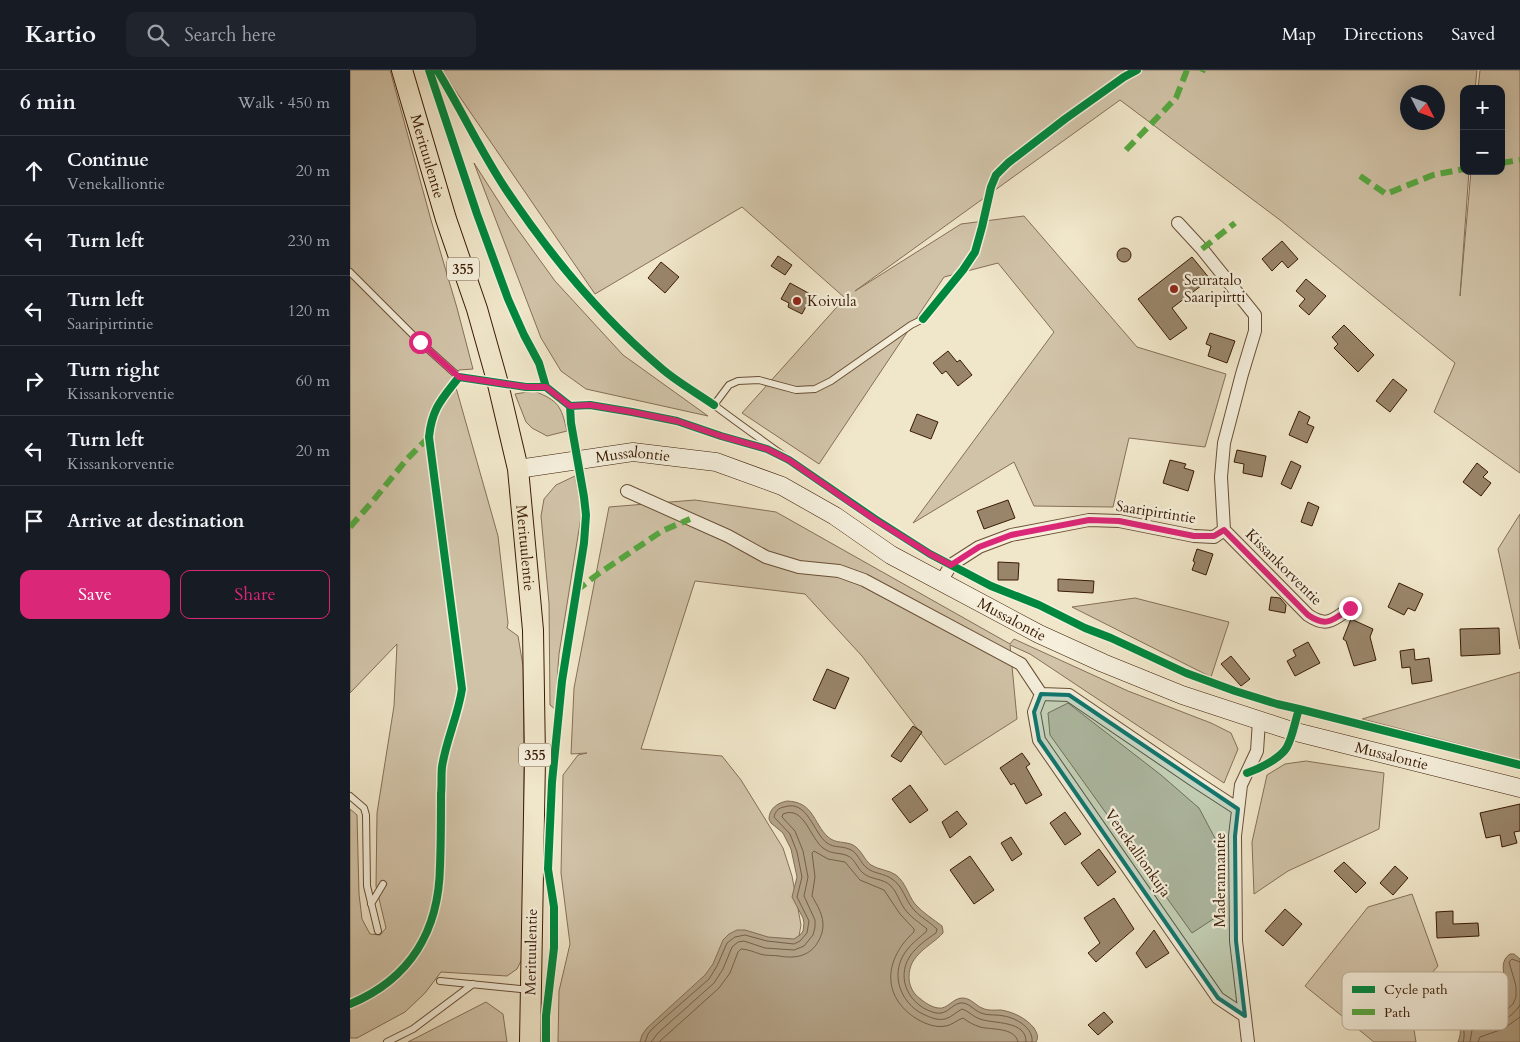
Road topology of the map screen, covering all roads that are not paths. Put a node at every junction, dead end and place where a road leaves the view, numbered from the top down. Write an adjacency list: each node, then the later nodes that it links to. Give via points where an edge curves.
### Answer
1 (402, 70): 6 (main road, Merituulentie / 355, via 437,191 477,309)
2 (1178, 223): 8 (street, via 1255,315 1256,331 1224,443)
3 (350, 272): 5 (lane)
4 (922, 319): 9 (lane, via 815,389 796,390 758,380 738,381 729,385 714,405 874,519)
5 (459, 377)
6 (518, 469): 10 (main road, Mussalontie, via 633,452 716,462 782,486); 22 (main road, Merituulentie / 355, via 533,630 535,759)
7 (627, 491): 12 (street, via 728,536 766,557 799,567 839,571 864,580 1021,664)
8 (1224, 530): 9 (street, Saaripirtintie, via 1214,536 1194,536 1119,521 1089,520 1011,535 979,547); 11 (street, Kissankorventie, via 1318,622 1330,622)
9 (951, 565): 10 (street, Saaripirtintie)
10 (940, 583): 13 (main road, Mussalontie, via 1103,663)
11 (1350, 608)
12 (1041, 694): 16 (street, via 1068,695); 23 (street, Venekallionkuja, via 1034,712 1039,740 1218,998)
13 (1259, 721): 14 (main road, Mussalontie); 16 (street, Maderannantie, via 1258,752 1241,785)
14 (1520, 788)
15 (350, 796): 18 (lane, via 364,808 366,815 367,886)
16 (1238, 809): 23 (street, Maderannantie, via 1235,836 1236,941)
17 (383, 884): 18 (lane)
18 (371, 904): 19 (lane)
19 (378, 931)
20 (440, 981): 21 (lane)
21 (473, 984): 22 (lane); 24 (lane, via 413,1029)
22 (531, 990): 25 (main road, Merituulentie / 355)
23 (1245, 1016): 26 (street, Maderannantie)
24 (387, 1042)
25 (530, 1042)
26 (1248, 1042)

